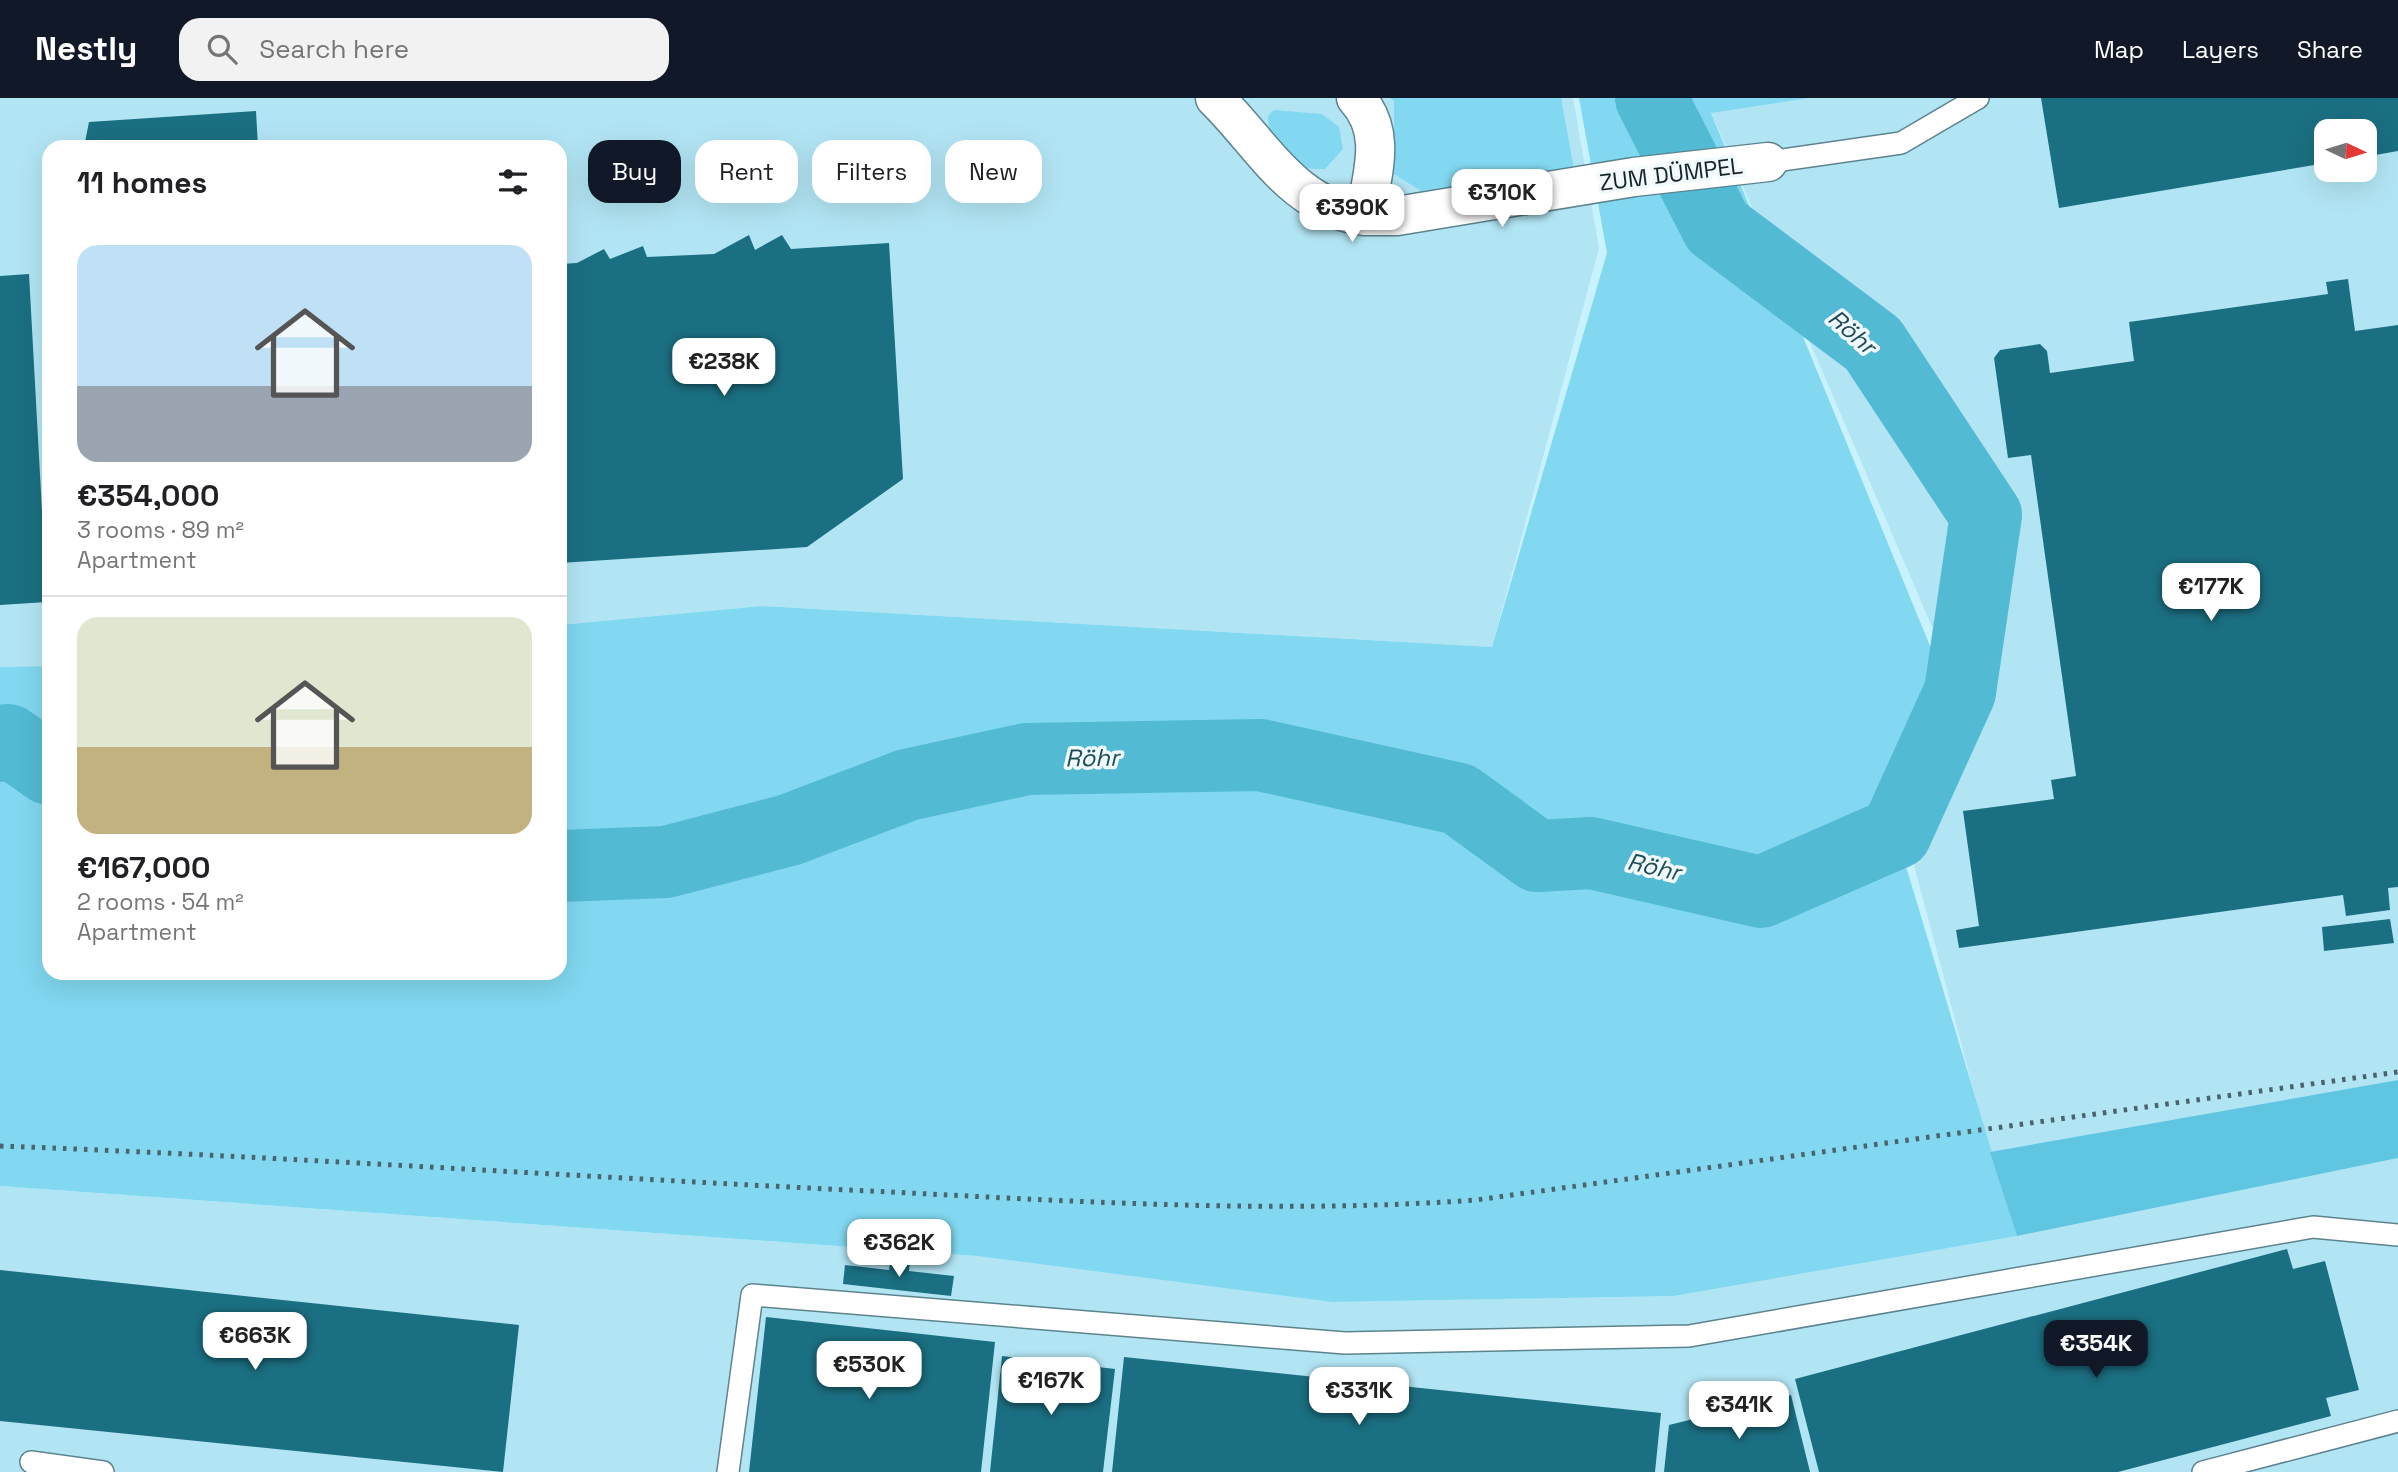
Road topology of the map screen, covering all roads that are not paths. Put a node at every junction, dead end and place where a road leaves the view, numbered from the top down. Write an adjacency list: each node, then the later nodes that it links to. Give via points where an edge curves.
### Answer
1 (1215, 98): 5 (street, ZUM DÜMPEL, via 1298,190 1321,205)
2 (1356, 98): 5 (street, via 1374,126)
3 (1978, 98): 4 (lane, via 1901,143)
4 (1768, 162): 5 (street, ZUM DÜMPEL, via 1634,177 1397,216)
5 (1366, 216)
6 (2398, 1235): 10 (lane, via 2313,1227 1689,1336 1345,1343 751,1295)
7 (2398, 1422): 11 (lane)
8 (31, 1462): 9 (lane)
9 (103, 1472)
10 (728, 1472)
11 (2203, 1472)

